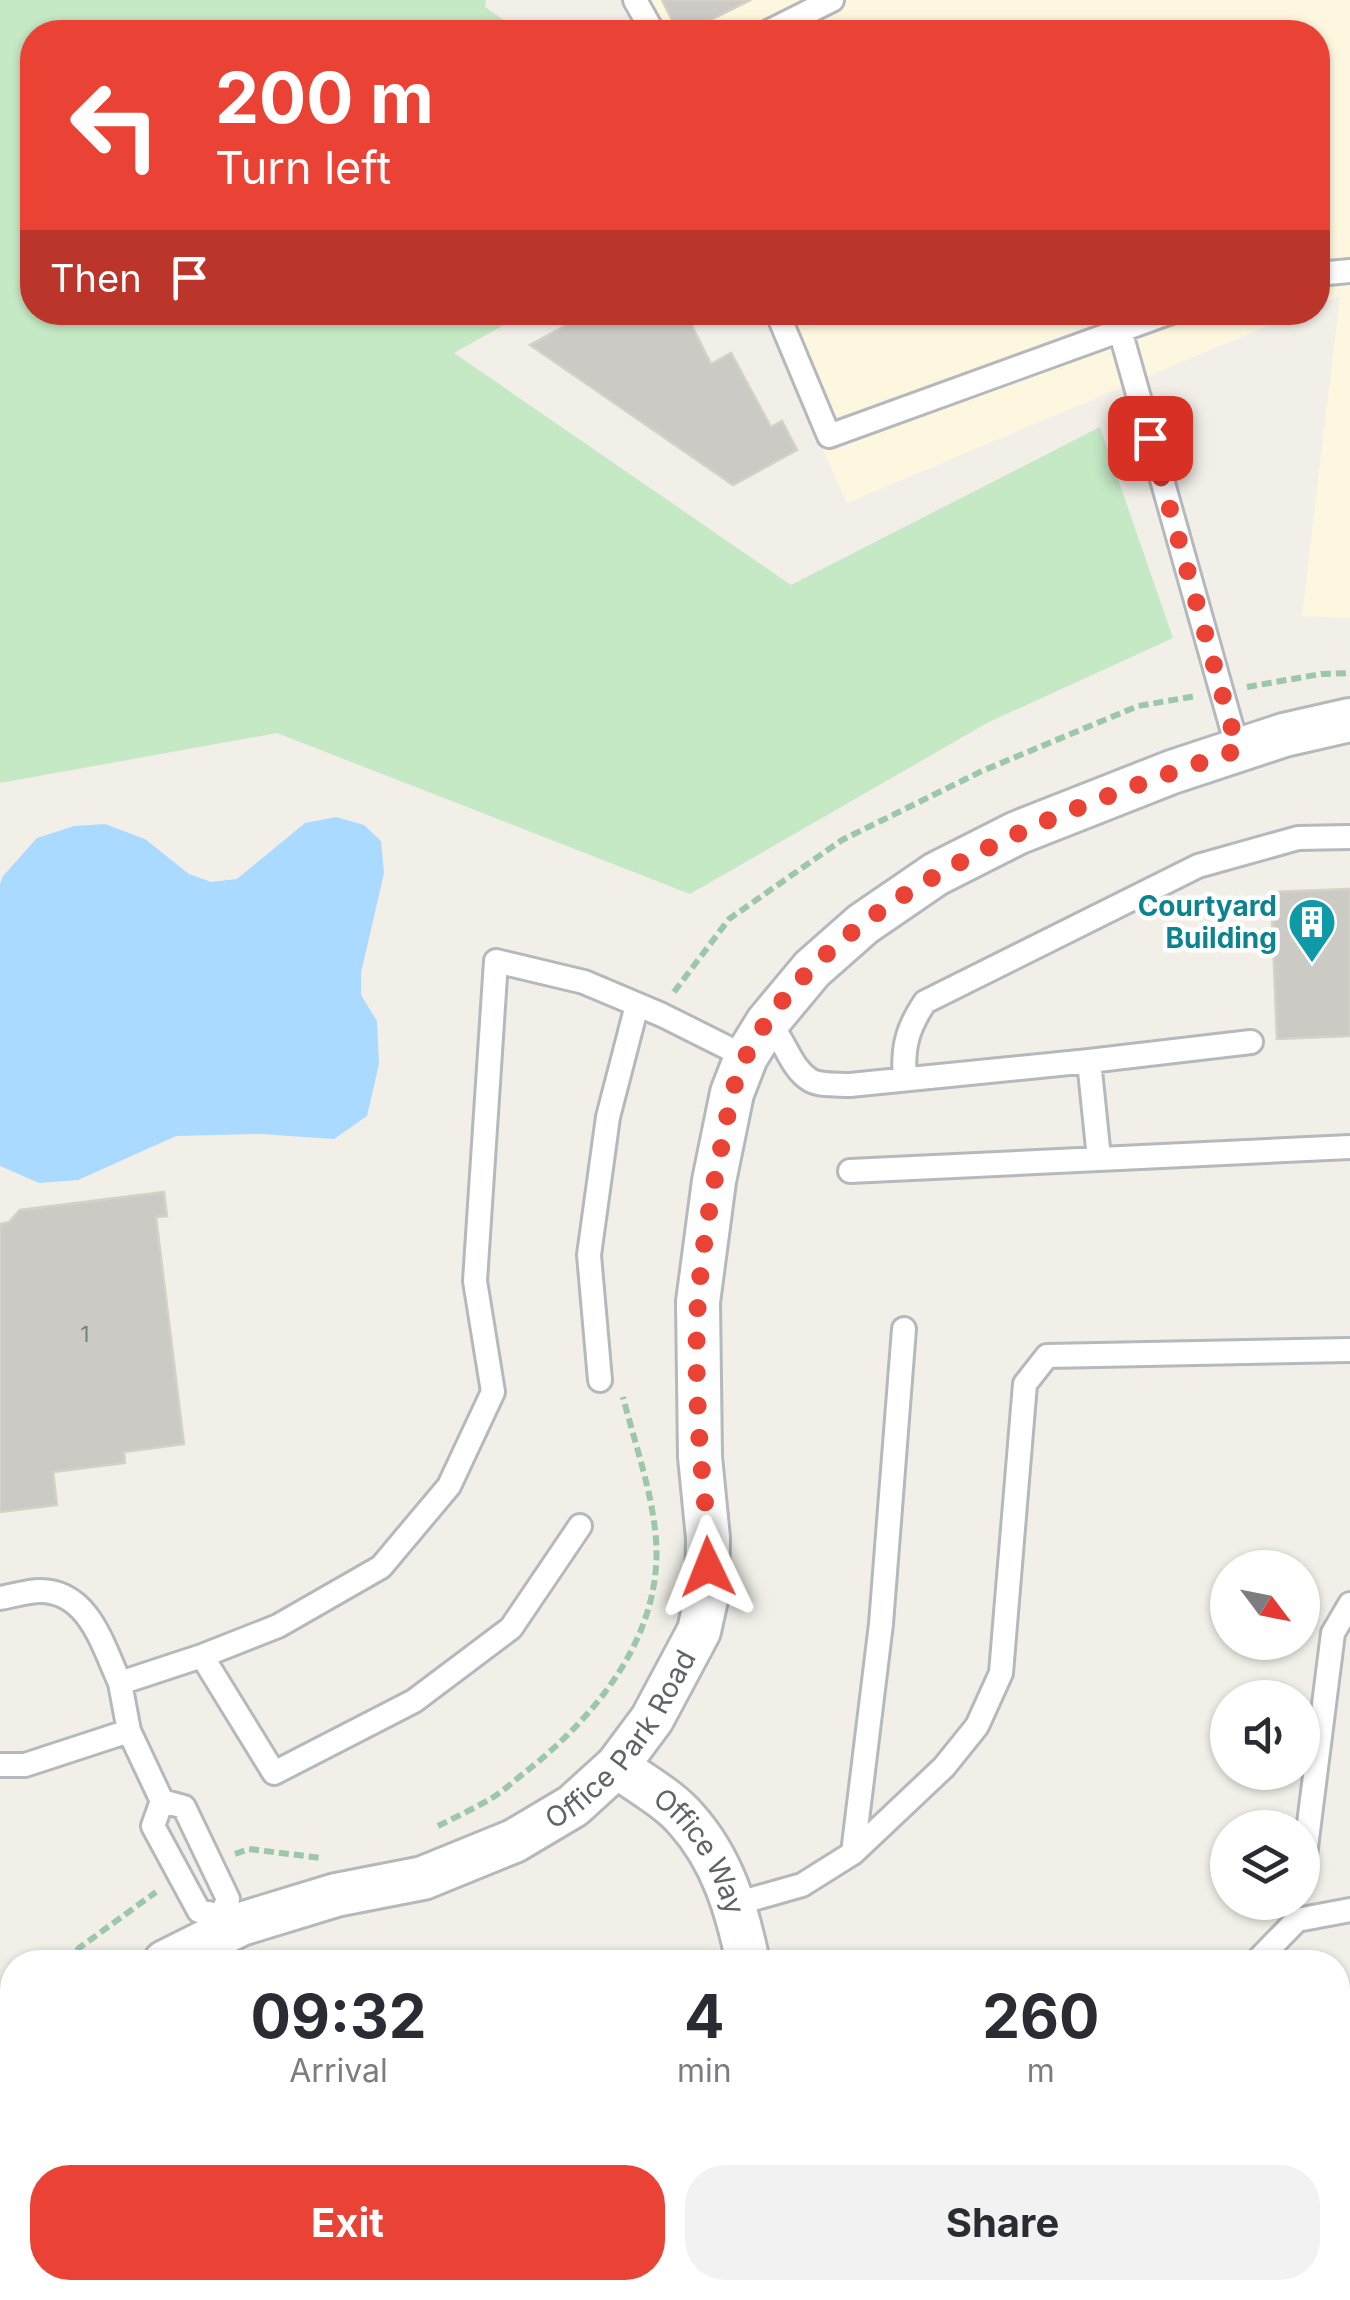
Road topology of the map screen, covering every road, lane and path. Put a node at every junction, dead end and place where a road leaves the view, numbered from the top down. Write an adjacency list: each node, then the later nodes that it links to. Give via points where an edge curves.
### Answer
1 (832, 0): 2 (lane)
2 (792, 20)
3 (782, 325): 5 (lane, via 829,436)
4 (1134, 325): 5 (lane)
5 (1120, 330): 7 (lane)
6 (1350, 720): 7 (street, Office Park Road)
7 (1238, 750): 10 (street, Office Park Road, via 1017,834 936,874 812,969)
8 (1350, 836): 13 (lane, via 1298,838 1198,866 925,1002 903,1052)
9 (637, 1005): 10 (lane); 19 (lane, via 608,1117 588,1255); 23 (lane, via 584,982 496,961 475,1281 494,1392 449,1486 381,1567 278,1626)
10 (756, 1040): 13 (lane, via 781,1035 794,1064 812,1082); 27 (street, Office Park Road, via 732,1093 698,1302 708,1595 683,1665)
11 (1251, 1042): 12 (lane)
12 (1090, 1061): 13 (lane); 15 (lane)
13 (905, 1078)
14 (1350, 1147): 15 (lane)
15 (1099, 1158): 16 (lane)
16 (850, 1171)
17 (904, 1329): 30 (lane)
18 (1350, 1350): 30 (lane, via 1046,1356 1025,1384 1001,1673 977,1726 944,1767)
19 (600, 1380)
20 (580, 1526): 23 (lane, via 511,1628 414,1701 274,1773)
21 (0, 1598): 24 (lane, via 42,1590 72,1600 88,1614)
22 (1348, 1606): 29 (lane, via 1334,1633)
23 (202, 1656): 24 (lane)
24 (120, 1682): 25 (lane)
25 (128, 1730): 26 (lane, via 25,1764); 28 (lane)
26 (0, 1765)
27 (617, 1766): 31 (street, Office Way, via 685,1817); 35 (street, Office Park Road, via 572,1806 514,1841 423,1878)
28 (162, 1800): 35 (lane, via 184,1807 228,1899); 35 (lane, via 153,1826 199,1911)
29 (1311, 1810)
30 (853, 1852): 31 (lane, via 802,1886)
31 (736, 1904): 37 (street, Office Way)
32 (1350, 1910): 33 (lane)
33 (1320, 1911)
34 (1291, 1920): 38 (lane)
35 (224, 1924): 36 (street, Office Park Road)
36 (183, 1950)
37 (746, 1950)
38 (1266, 1950)

